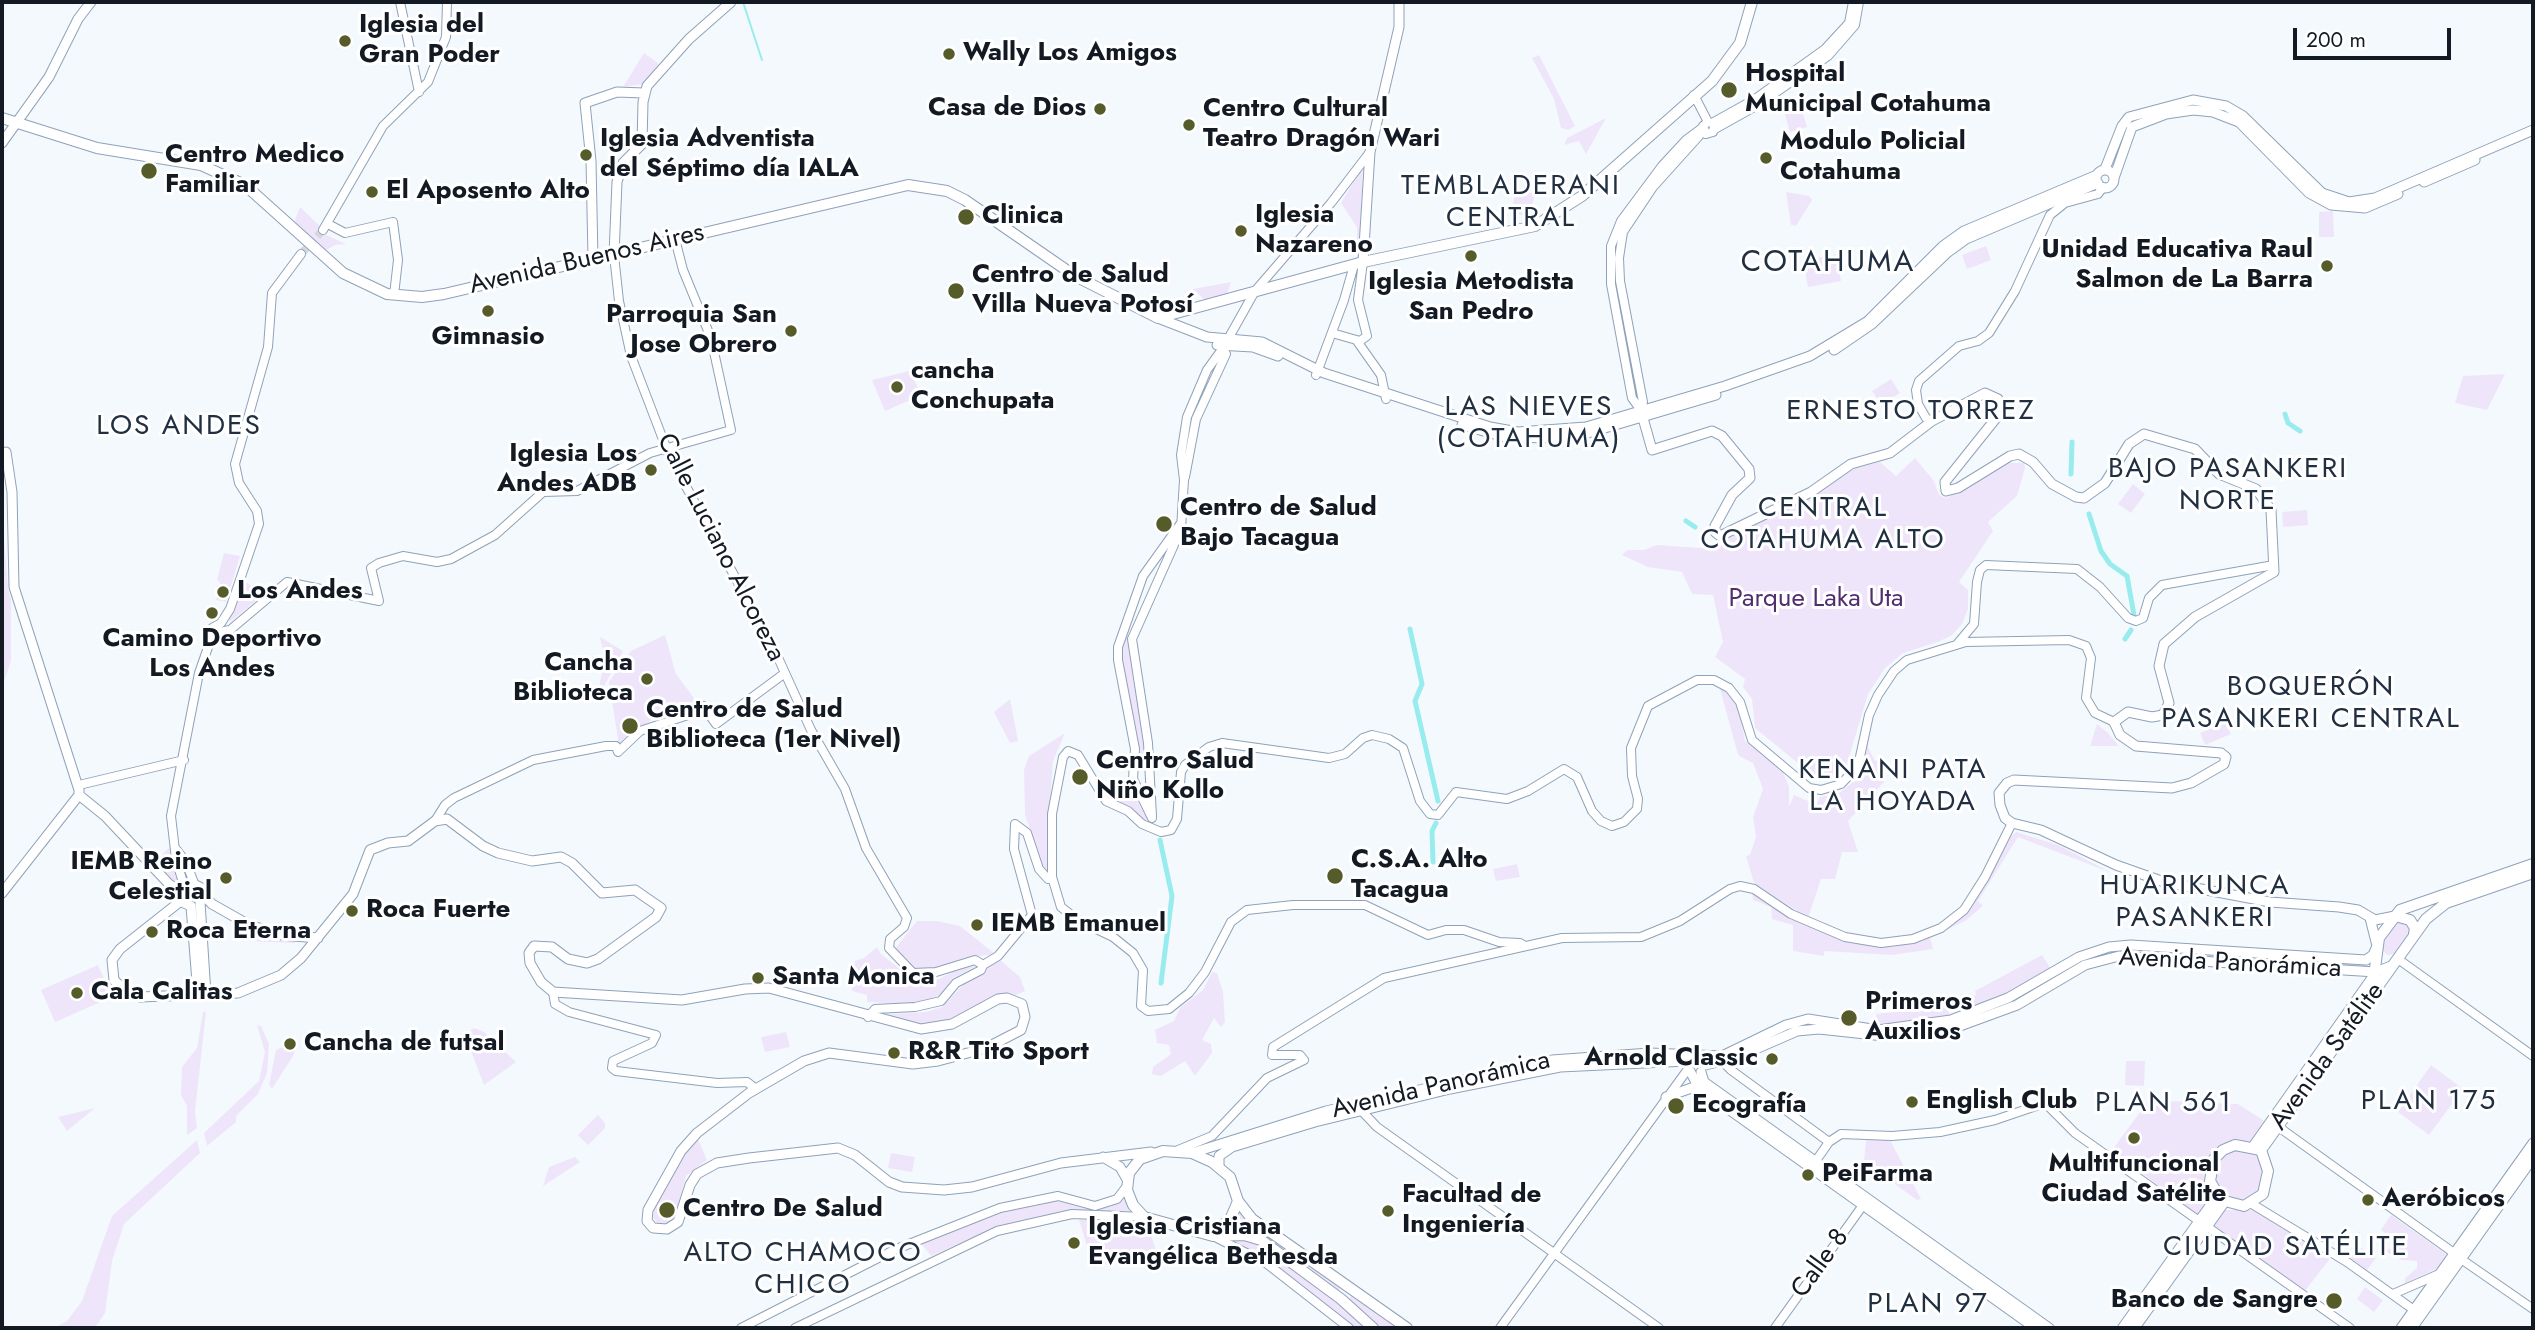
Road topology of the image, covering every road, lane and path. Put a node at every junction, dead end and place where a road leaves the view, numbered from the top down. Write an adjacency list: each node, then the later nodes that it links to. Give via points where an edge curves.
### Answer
1 (91, 2): 13 (main road)
2 (400, 2): 9 (street)
3 (447, 2): 9 (street, via 443,47)
4 (731, 2): 10 (main road, via 669,60)
5 (1399, 2): 18 (main road, via 1399,27)
6 (1752, 2): 11 (main road, via 1736,49 1712,81)
7 (1853, 2): 14 (street, via 1849,23 1825,49 1755,99)
8 (1860, 2): 14 (street, via 1855,26 1828,56 1758,106)
9 (419, 92): 29 (street, via 383,126 326,227 345,233 393,222 398,260)
10 (644, 93): 25 (main road, Calle Luciano Alcoreza, via 642,145 619,173); 26 (main road, via 617,92 584,103 591,161)
11 (1694, 94): 14 (street); 27 (main road, via 1582,196 1535,226)
12 (2, 118): 13 (main road, Avenida Buenos Aires)
13 (16, 124): 17 (main road); 29 (main road, Avenida Buenos Aires, via 97,148 206,167 257,193 343,273)
14 (1707, 125): 36 (street, via 1653,187 1626,225 1621,243 1620,281 1643,402); 36 (street, via 1671,155 1630,207 1609,257 1632,398)
15 (2533, 130): 19 (main road)
16 (2533, 136): 19 (main road)
17 (2, 143)
18 (1370, 152): 27 (main road); 28 (street)
19 (2460, 163): 22 (main road, via 2370,207)
20 (2115, 178): 21 (main road, via 2110,171); 21 (main road, Avenida Buenos Aires, via 2111,186); 22 (main road, via 2132,127 2166,114 2202,111 2239,122 2309,193)
21 (2101, 179): 22 (main road, via 2129,117 2181,101 2201,100 2243,116); 36 (main road, Avenida Buenos Aires, via 1964,232 1934,254 1867,321 1810,356); 37 (street, via 2098,194 2065,203 2050,215 2015,291 1989,333 1959,346 1919,381 1918,404)
22 (2333, 202)
23 (675, 239): 25 (main road, Avenida Buenos Aires); 30 (main road, Avenida Buenos Aires, via 895,186 928,186 965,200 1075,276); 38 (street, via 682,270 709,331 731,430)
24 (301, 254): 45 (street, via 272,293 268,347 235,464 239,483 257,511 258,524 230,609)
25 (614, 255): 26 (main road, Avenida Buenos Aires); 38 (street, Calle Luciano Alcoreza, via 631,356)
26 (593, 259): 29 (main road, Avenida Buenos Aires, via 444,294)
27 (1358, 263): 28 (main road); 31 (street); 32 (street, via 1358,300 1367,336)
28 (1255, 291): 30 (main road); 33 (street)
29 (394, 295)
30 (1158, 318): 33 (main road, Avenida Buenos Aires, via 1206,342)
31 (1332, 333): 32 (street); 34 (street)
32 (1357, 341): 35 (street, via 1377,367)
33 (1225, 344): 34 (main road, Avenida Buenos Aires, via 1258,348); 41 (street, via 1226,354 1211,371 1196,405)
34 (1317, 373): 35 (main road, Avenida Buenos Aires)
35 (1386, 397): 36 (main road, Avenida Buenos Aires, via 1480,431 1517,439 1588,433)
36 (1641, 412): 37 (main road, via 1652,450 1712,431 1722,436 1749,469 1750,478 1732,495 1715,526 1720,536 1811,492 1846,466 1890,453)
37 (1932, 421): 42 (main road, via 1978,395 1992,393 1999,402 1997,418 1945,482 1949,491 2019,454 2052,484 2084,498 2105,483 2138,436 2152,435 2196,449 2210,468 2256,489 2268,502)
38 (666, 448): 45 (street, via 577,491 543,492 495,535 451,559 437,562 398,556 371,568 379,601 287,582 230,630); 49 (street, Calle Luciano Alcoreza)
39 (4, 452): 40 (main road)
40 (6, 502): 52 (main road, via 16,595)
41 (1181, 523): 43 (street); 44 (street)
42 (2274, 565): 48 (street, via 2162,585 2149,598 2143,618 2136,621 2077,569 1986,565 1977,582 1974,624); 50 (main road, via 2270,576 2218,602 2164,644 2159,666 2169,703 2163,715 2152,718 2129,712)
43 (1136, 592): 44 (street); 46 (street)
44 (1148, 599): 47 (street)
45 (216, 630): 51 (street, via 200,673)
46 (1122, 632): 47 (street); 53 (street, via 1118,660 1135,749 1133,779)
47 (1133, 636): 53 (street, via 1148,743)
48 (1958, 643): 50 (street, via 2069,640 2086,646 2091,658 2086,698 2095,713); 56 (street, via 1907,660 1894,671 1869,715 1858,766 1833,788 1815,789 1798,780 1749,737 1735,694 1723,683 1703,679 1648,706 1631,747 1638,804 1630,819 1618,825 1601,821 1574,774 1564,769 1507,799 1455,792 1438,815 1430,814 1420,801 1401,745 1372,735 1345,754 1329,758 1215,745 1181,772 1180,803 1171,830)
49 (785, 673): 54 (street, via 716,724 703,706 639,731 617,749 533,760 454,798); 71 (street, Calle Luciano Alcoreza, via 845,789 866,848 907,918 890,939 892,952 913,973 936,972 975,960)
50 (2114, 722): 55 (main road, via 2120,735 2136,746 2221,753 2226,761 2191,783 2172,788 2012,780 1999,800 2002,813)
51 (184, 760): 52 (street); 60 (street, via 171,816 176,849 186,862)
52 (79, 790): 60 (main road, via 169,884); 61 (main road)
53 (1152, 816): 56 (street)
54 (435, 821): 66 (main road, via 408,841 370,850 356,889); 73 (main road, via 453,821 483,846 510,857 568,860 602,893 635,890 660,905 656,917 593,961 574,961 544,944 532,948 529,956 534,973)
55 (2012, 823): 64 (main road, via 2041,830 2164,882 2261,901 2339,907 2364,912); 67 (street, via 1964,910 1941,928 1913,939 1881,943 1845,937 1740,886 1680,921 1641,937 1562,937)
56 (1155, 828): 59 (street, via 1106,802 1078,755 1068,751 1052,814)
57 (2533, 863): 63 (main road, via 2432,897)
58 (2533, 873): 65 (main road, via 2446,903)
59 (1052, 877): 67 (street, via 1061,907 1133,953 1143,970 1141,1006 1148,1011 1169,1009 1189,993 1231,922 1247,910 1365,905 1428,935 1464,930); 71 (street, via 1048,879 1039,869 1027,833 1015,824 1014,849 1032,915 998,956)
60 (185, 890): 62 (main road); 62 (main road, via 201,889); 74 (main road, via 120,949 112,960 111,974 122,991 134,996)
61 (2, 893)
62 (198, 901): 66 (main road, via 249,925); 74 (main road)
63 (2395, 916): 64 (main road); 65 (main road, via 2413,923); 68 (main road, Avenida Panorámica)
64 (2370, 918): 68 (main road)
65 (2412, 938): 70 (main road)
66 (318, 939): 74 (main road, via 291,969 259,986 244,993)
67 (1525, 946): 87 (street, via 1380,980 1273,1047 1272,1055 1300,1055 1304,1060 1267,1077)
68 (2377, 946): 69 (main road, Avenida Panorámica, via 2370,959 2361,961); 70 (main road, via 2386,958); 72 (main road, Avenida Satélite)
69 (2157, 952): 72 (main road, Avenida Panorámica); 78 (main road, Avenida Panorámica, via 2120,946 2079,957 2057,975 1954,1023 1878,1030 1800,1021)
70 (2396, 961): 72 (main road, Avenida Panorámica); 76 (main road, Avenida Satélite); 77 (street)
71 (983, 965): 75 (street, via 956,983 941,1001 874,1009)
72 (2376, 972): 76 (main road, Avenida Satélite)
73 (553, 992): 75 (main road, via 682,1000 769,988); 83 (street, via 555,1004 569,1012 656,1035 652,1043 613,1060 615,1072 747,1082)
74 (202, 994)
75 (868, 1017): 83 (main road, via 933,1029 1007,998 1021,1004 1026,1017 1021,1030 1010,1038 960,1056 905,1064 829,1053 804,1061)
76 (2336, 1038): 86 (main road, Avenida Satélite)
77 (2533, 1056)
78 (1720, 1059): 80 (main road, Avenida Panorámica); 88 (street)
79 (1594, 1060): 80 (main road, Avenida Panorámica); 81 (main road, Avenida Panorámica); 85 (main road, Avenida Panorámica, via 1542,1062)
80 (1701, 1062): 81 (main road, Avenida Panorámica); 81 (main road); 98 (main road, via 1704,1082)
81 (1688, 1067): 82 (main road); 84 (street)
82 (1698, 1086): 84 (main road); 98 (main road)
83 (756, 1088): 95 (main road, via 681,1151 648,1210 650,1226 674,1227 691,1181 702,1170 749,1158 838,1149 855,1155 889,1182 944,1189 971,1187 1039,1167)
84 (1666, 1097): 109 (street)
85 (1358, 1107): 90 (main road, Avenida Panorámica); 97 (main road, Avenida Panorámica, via 1232,1147 1223,1151); 109 (street, via 1377,1127)
86 (2274, 1124): 91 (main road, Avenida Satélite); 110 (street)
87 (1212, 1136): 90 (street); 92 (street)
88 (1829, 1142): 98 (street); 106 (street, via 1845,1133 1892,1136 1952,1130 2045,1103 2070,1128)
89 (2533, 1143): 99 (main road)
90 (1212, 1148): 94 (main road, Avenida Panorámica); 97 (street)
91 (2257, 1148): 101 (main road, via 2231,1146 2214,1159 2210,1181); 104 (main road, via 2267,1167 2267,1183 2263,1195)
92 (1178, 1150): 93 (main road); 94 (main road)
93 (1151, 1152): 95 (main road); 100 (main road, via 1132,1168)
94 (1192, 1153): 97 (main road)
95 (1102, 1156): 100 (main road, via 1116,1163)
96 (2533, 1158): 99 (main road)
97 (1219, 1164): 102 (main road, via 1234,1184)
98 (1813, 1165): 103 (main road)
99 (2514, 1178): 110 (main road)
100 (1128, 1183): 105 (main road, via 1130,1200); 117 (street, via 1117,1199 1105,1204 1083,1205 1058,1196 1000,1208 894,1250)
101 (2220, 1199): 104 (main road, via 2237,1206); 106 (main road)
102 (1238, 1201): 107 (main road, via 1223,1226); 121 (main road, via 1252,1219)
103 (1866, 1202): 116 (main road); 124 (street, Calle 8)
104 (2252, 1203): 113 (street)
105 (1144, 1217): 107 (main road); 118 (street, via 1072,1214 997,1231)
106 (2203, 1224): 112 (main road); 128 (street)
107 (1200, 1231): 108 (main road)
108 (1213, 1236): 119 (street, via 1266,1263); 120 (main road, via 1244,1235 1261,1240 1324,1285)
109 (1555, 1253): 122 (street); 123 (street)
110 (2458, 1256): 111 (main road); 114 (street); 115 (main road)
111 (2439, 1274): 113 (street); 115 (main road)
112 (2159, 1285): 126 (main road); 127 (main road)
113 (2393, 1294): 115 (street)
114 (2533, 1309)
115 (2418, 1312): 129 (main road); 130 (main road)
116 (2035, 1325): 125 (main road)
117 (741, 1328)
118 (795, 1328)
119 (1349, 1328)
120 (1373, 1328)
121 (1407, 1328)
122 (1500, 1328)
123 (1659, 1328)
124 (1775, 1328)
125 (2049, 1328)
126 (2123, 1328)
127 (2134, 1328)
128 (2350, 1328)
129 (2401, 1328)
130 (2412, 1328)

